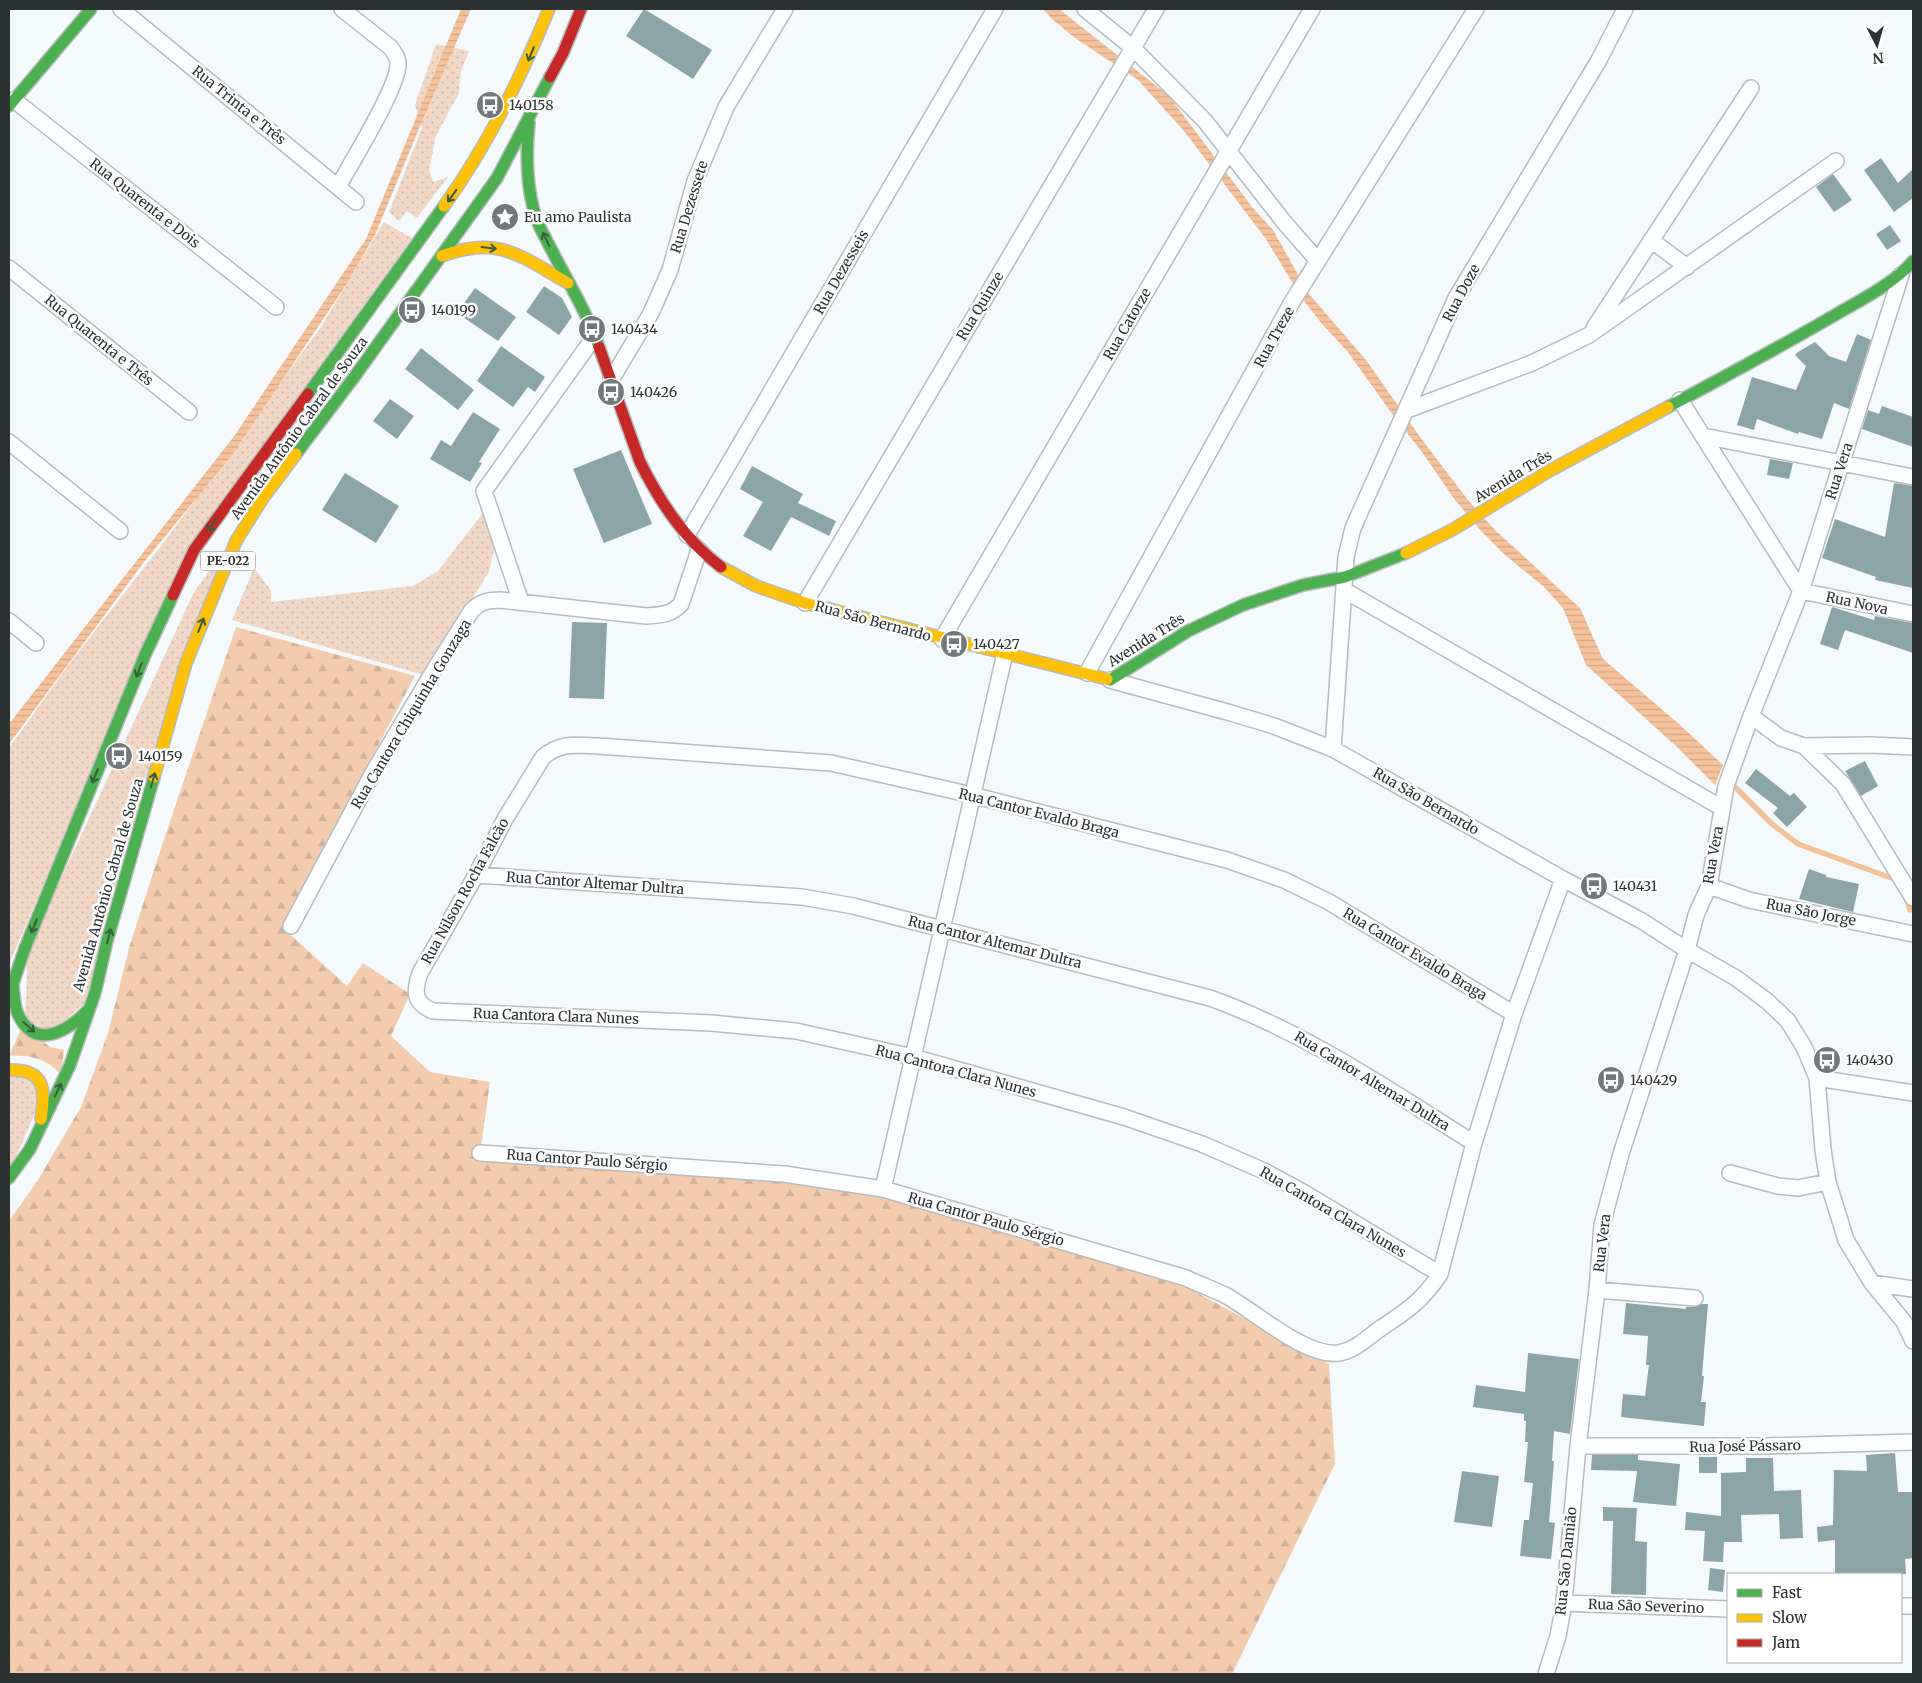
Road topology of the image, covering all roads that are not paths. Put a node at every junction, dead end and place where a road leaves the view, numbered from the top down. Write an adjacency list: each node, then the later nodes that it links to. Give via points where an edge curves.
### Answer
1 (91, 9): 15 (main road)
2 (121, 9): 19 (street, Rua Trinta e Três)
3 (342, 9): 19 (street, via 390,47 398,64 390,91)
4 (549, 9): 69 (main road, Avenida Antônio Cabral de Souza / PE-022, one-way to 69, via 508,103 466,176 194,550 142,663)
5 (581, 9): 16 (main road, Avenida Antônio Cabral de Souza / PE-022, via 563,53)
6 (785, 9): 32 (street, Rua Dezessete, via 726,106 694,181 670,270 651,313)
7 (995, 9): 41 (street, Rua Dezesseis)
8 (1085, 9): 13 (street)
9 (1156, 9): 13 (street, Rua Quinze)
10 (1312, 9): 17 (street, Rua Catorze)
11 (1476, 9): 23 (street, Rua Treze)
12 (1625, 9): 34 (street, Rua Doze, via 1599,60 1456,298)
13 (1130, 52): 17 (street, via 1205,121); 46 (street, Rua Quinze)
14 (1751, 88): 21 (street)
15 (11, 103): 29 (street, Rua Quarenta e Dois)
16 (529, 118): 22 (main road, Avenida Antônio Cabral de Souza / PE-022, via 497,178); 28 (main road, Rua São Bernardo, one-way to 16, via 534,213 526,153)
17 (1225, 154): 23 (street); 49 (street, Rua Catorze)
18 (1836, 162): 25 (street)
19 (338, 187): 20 (street, Rua Trinta e Três)
20 (356, 202)
21 (1652, 240): 25 (street); 31 (street)
22 (442, 256): 28 (main road, one-way to 28, via 484,246 504,250); 70 (main road, Avenida Antônio Cabral de Souza / PE-022, one-way to 22, via 186,663 236,541 263,498)
23 (1318, 261): 52 (street, Rua Treze, via 1292,302)
24 (1913, 261): 27 (main road, Avenida Três)
25 (1687, 267): 31 (street)
26 (9, 268): 35 (street, Rua Quarenta e Três)
27 (1901, 276): 33 (main road, Avenida Três, via 1793,340); 38 (street, Rua Vera)
28 (568, 283): 30 (main road, Rua São Bernardo)
29 (276, 307)
30 (595, 336): 32 (main road, Rua São Bernardo); 45 (street, via 484,491)
31 (1589, 336): 34 (street, via 1532,363)
32 (611, 380): 41 (main road, Rua São Bernardo, via 649,481)
33 (1680, 400): 36 (street); 43 (main road, Avenida Três, via 1549,471 1452,530)
34 (1407, 410): 43 (street, Rua Doze, via 1353,528 1346,558)
35 (189, 412)
36 (1703, 436): 38 (street); 44 (street)
37 (9, 442): 40 (street)
38 (1841, 464): 39 (street); 44 (street, Rua Vera)
39 (1913, 477)
40 (120, 531)
41 (686, 535): 42 (main road, Rua São Bernardo)
42 (699, 550): 45 (street, Rua Cantora Chiquinha Gonzaga, via 681,604 667,614 646,616); 46 (main road, Rua São Bernardo, via 740,579)
43 (1345, 584): 53 (main road, Avenida Três, via 1304,585 1243,605 1188,631); 57 (street, Rua Doze); 60 (street)
44 (1801, 591): 47 (street, Rua Nova); 54 (street, Rua Vera)
45 (521, 602): 65 (street, Rua Cantora Chiquinha Gonzaga, via 488,600 472,610 374,771)
46 (805, 603): 49 (main road, Rua São Bernardo)
47 (1913, 614)
48 (9, 621): 50 (street)
49 (942, 639): 51 (main road, Rua São Bernardo)
50 (36, 642)
51 (1005, 653): 52 (main road, Rua São Bernardo); 59 (street)
52 (1087, 673): 53 (main road, Rua São Bernardo)
53 (1110, 680): 57 (street, Rua São Bernardo, via 1274,726)
54 (1751, 716): 55 (street, via 1781,738); 60 (street, Rua Vera, via 1726,786)
55 (1804, 746): 56 (street, via 1871,744); 64 (street, via 1843,784)
56 (1913, 747)
57 (1333, 749): 62 (street, Rua São Bernardo)
58 (535, 769): 59 (street, Rua Cantor Evaldo Braga, via 552,750 566,745 598,746 831,763); 61 (street, Rua Nilson Rocha Falcão)
59 (972, 795): 66 (street); 72 (street, Rua Cantor Evaldo Braga, via 1227,860 1284,880 1329,902)
60 (1722, 808): 63 (street, Rua Vera)
61 (476, 875): 66 (street, Rua Cantor Altemar Dultra, via 802,897); 71 (street, Rua Nilson Rocha Falcão, via 420,973 417,998 422,1007)
62 (1563, 880): 68 (street, Rua São Bernardo, via 1642,920); 72 (street)
63 (1709, 886): 67 (street, Rua São Jorge, via 1749,900); 68 (street, Rua Vera, via 1696,915)
64 (1913, 898)
65 (291, 926)
66 (942, 928): 73 (street); 78 (street, Rua Cantor Altemar Dultra, via 1210,998 1247,1011 1324,1050)
67 (1913, 934)
68 (1687, 950): 75 (street, Rua São Bernardo, via 1736,978 1788,1021); 87 (street, Rua Vera, via 1621,1154 1602,1225)
69 (11, 989): 70 (main road, one-way to 70, via 20,1018 33,1032 42,1035 68,1029)
70 (89, 1008): 77 (main road, Avenida Antônio Cabral de Souza / PE-022, one-way to 70, via 70,1066)
71 (433, 1011): 73 (street, Rua Cantora Clara Nunes, via 721,1024 796,1031)
72 (1514, 1014): 78 (street)
73 (913, 1057): 83 (street); 84 (street, Rua Cantora Clara Nunes, via 1124,1117 1202,1144 1301,1191)
74 (9, 1070): 77 (main road, via 21,1068 32,1071 38,1078 44,1090)
75 (1817, 1078): 76 (street); 82 (street, Rua São Bernardo)
76 (1913, 1093)
77 (40, 1128): 81 (main road, Avenida Antônio Cabral de Souza / PE-022, via 30,1149)
78 (1474, 1143): 84 (street)
79 (480, 1152): 83 (street, Rua Cantor Paulo Sérgio, via 784,1174)
80 (1730, 1173): 82 (street, via 1798,1188)
81 (9, 1178)
82 (1828, 1182): 85 (street, Rua São Bernardo, via 1846,1240)
83 (883, 1189): 84 (street, Rua Cantor Paulo Sérgio, via 1186,1278 1224,1295 1304,1346 1326,1353 1353,1349 1420,1301)
84 (1440, 1274)
85 (1872, 1283): 86 (street); 89 (street, Rua São Bernardo, via 1904,1322)
86 (1913, 1289)
87 (1597, 1290): 88 (street); 91 (street, Rua Vera)
88 (1695, 1298)
89 (1913, 1341)
90 (1913, 1442): 91 (street, Rua José Pássaro)
91 (1578, 1446): 92 (street, Rua São Damião)
92 (1564, 1603): 93 (street, Rua São Severino); 94 (street, Rua São Damião)
93 (1727, 1609)
94 (1546, 1674)

